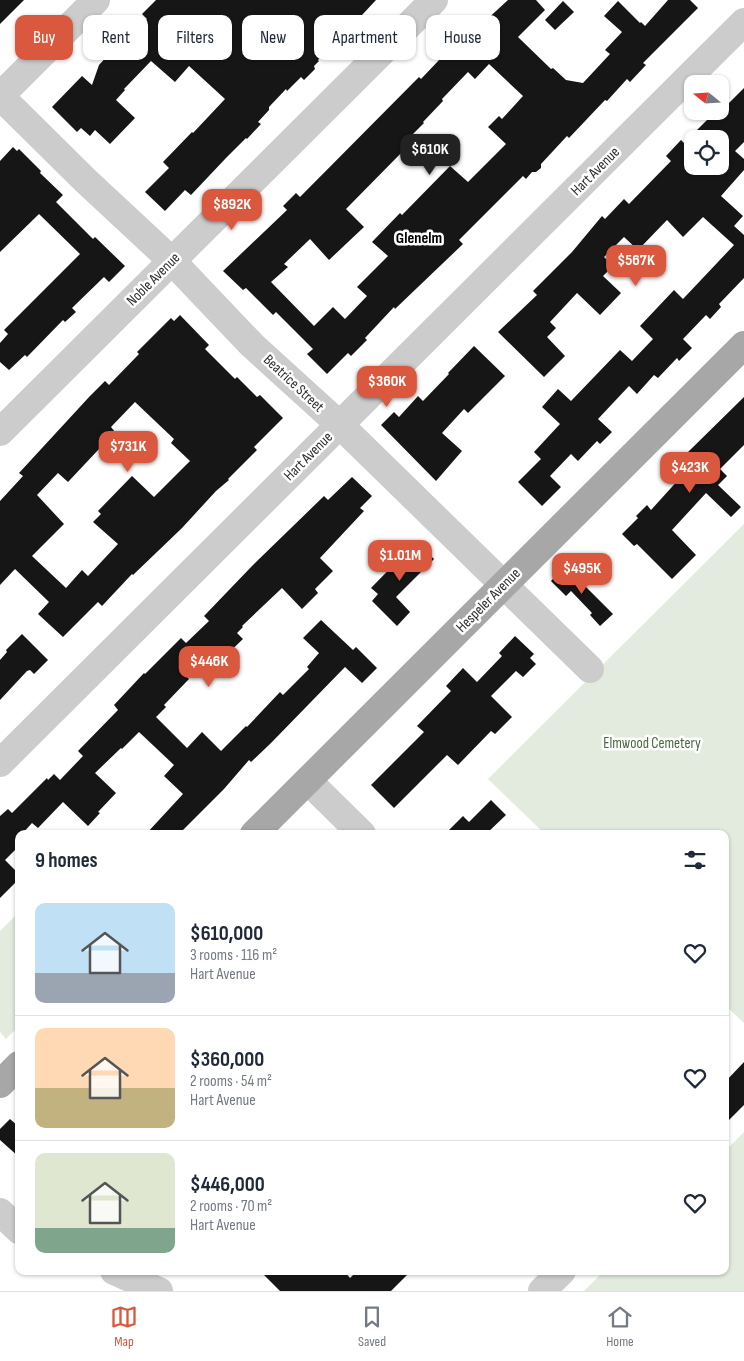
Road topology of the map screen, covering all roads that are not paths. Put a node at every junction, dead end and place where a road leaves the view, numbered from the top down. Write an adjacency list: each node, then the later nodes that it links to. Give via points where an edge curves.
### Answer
1 (96, 0): 4 (street)
2 (434, 0): 5 (street, Noble Avenue)
3 (744, 22): 7 (street, Hart Avenue)
4 (0, 96): 5 (street, Beatrice Street)
5 (172, 260): 7 (street, Beatrice Street, via 252,345); 8 (street, Noble Avenue)
6 (744, 345): 9 (main road, Hespeler Avenue)
7 (340, 425): 9 (street, Beatrice Street); 11 (street, Hart Avenue)
8 (0, 432)
9 (504, 584): 10 (street, Beatrice Street); 12 (main road, Hespeler Avenue)
10 (590, 669)
11 (0, 763)
12 (308, 781): 13 (main road, Hespeler Avenue); 14 (street)
13 (258, 830)
14 (358, 830)
15 (15, 1070): 16 (main road)
16 (0, 1084)
17 (0, 1212): 18 (street)
18 (15, 1226)
19 (129, 1275): 21 (street)
20 (558, 1275): 22 (street)
21 (162, 1284)
22 (542, 1291)

